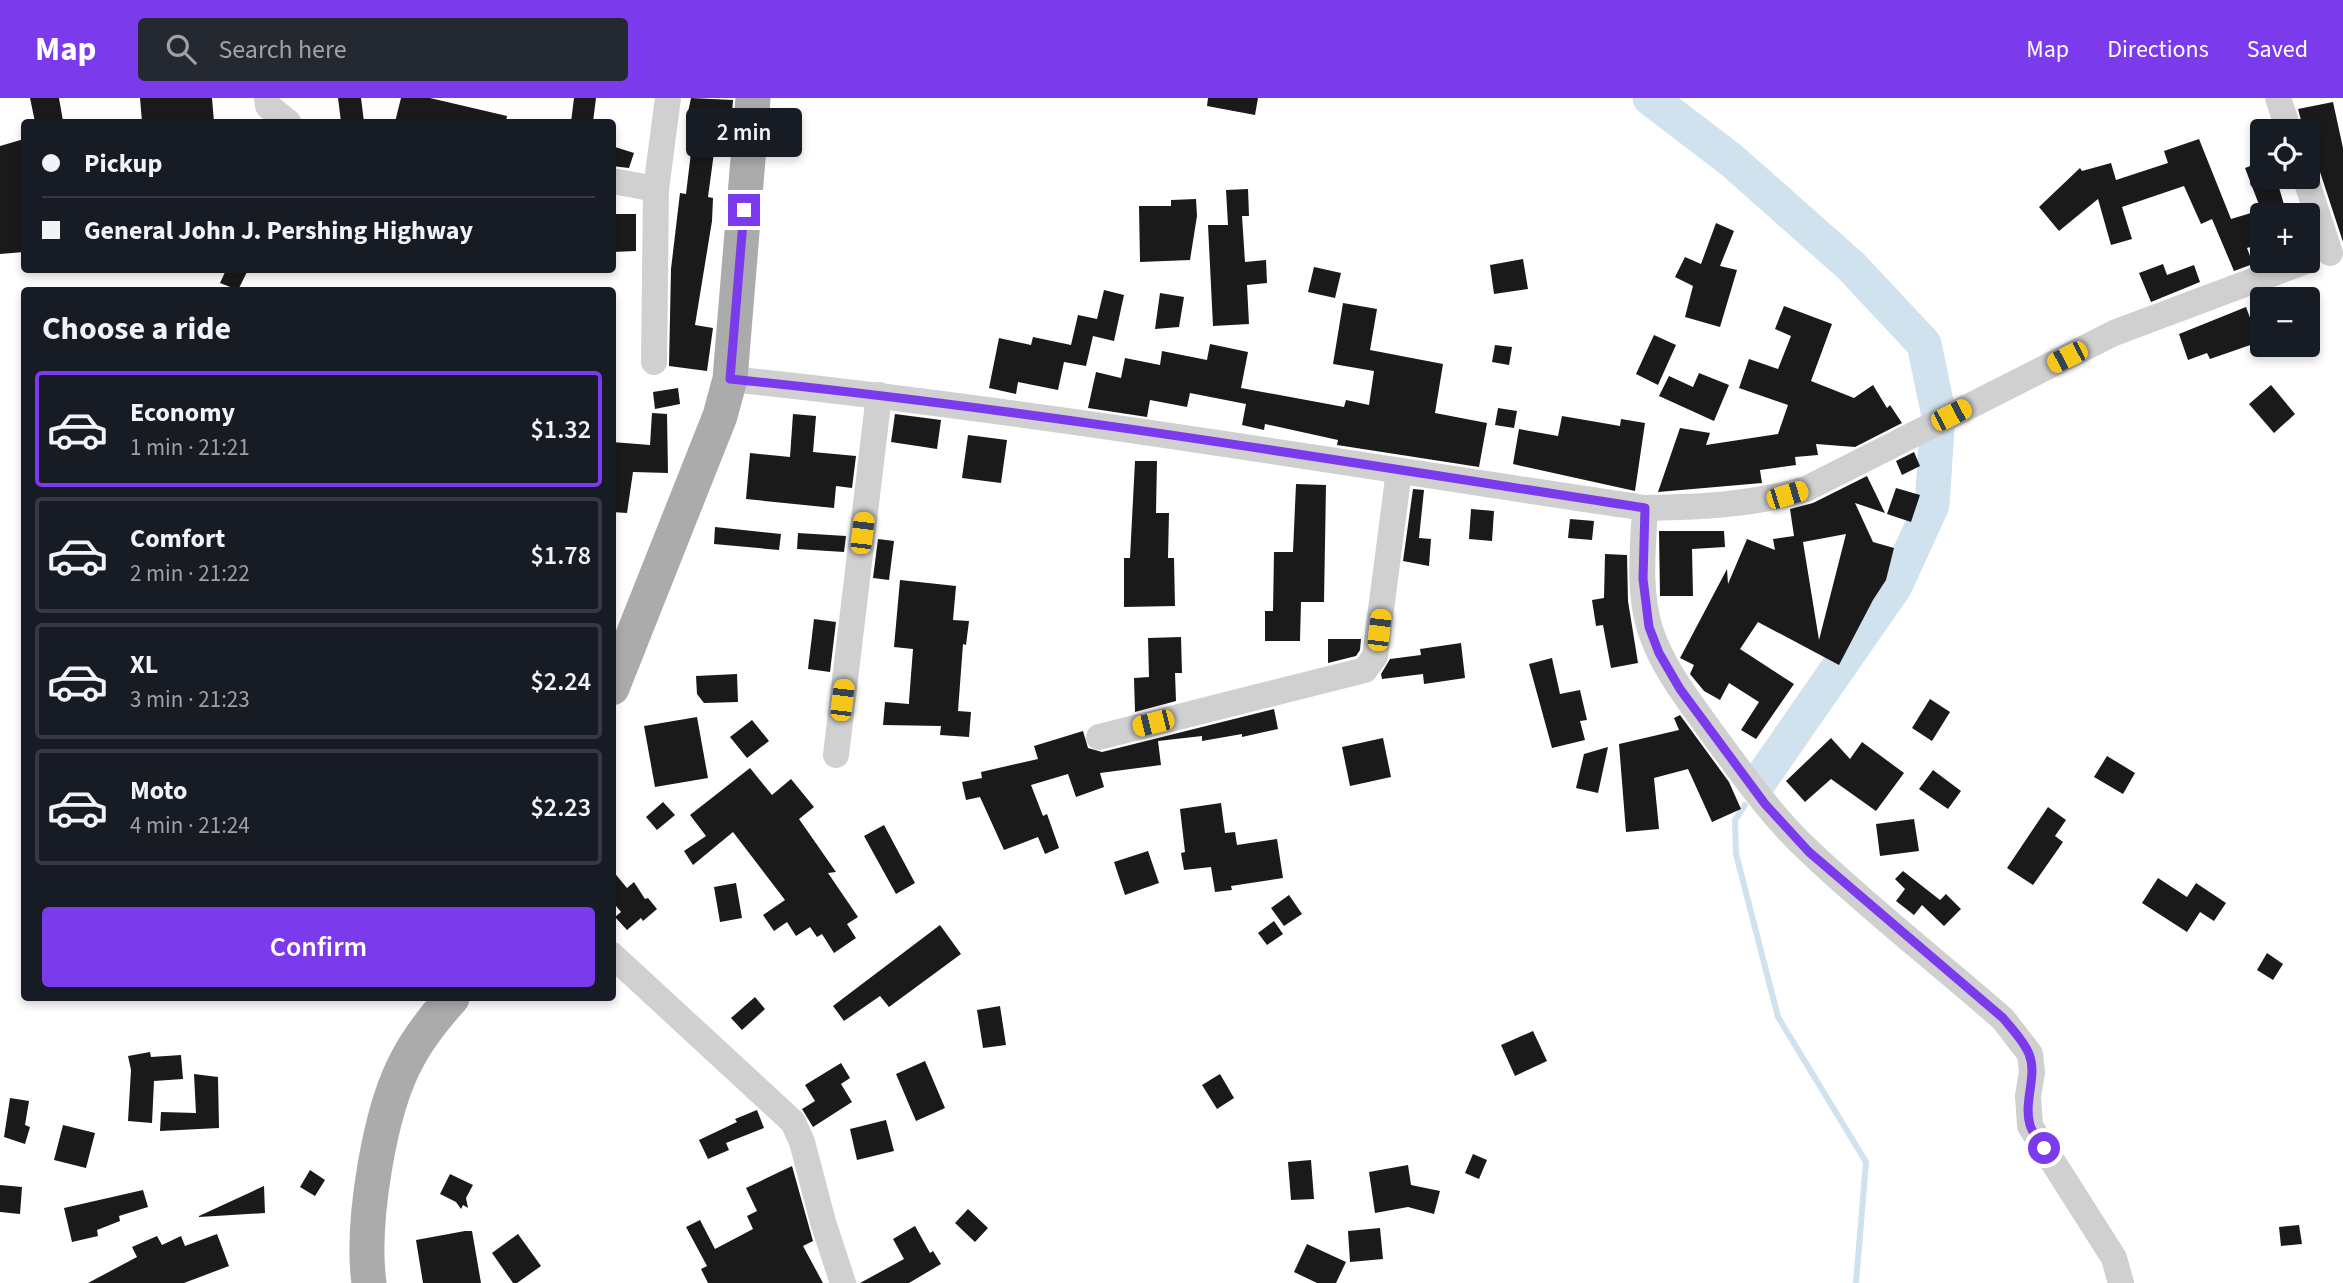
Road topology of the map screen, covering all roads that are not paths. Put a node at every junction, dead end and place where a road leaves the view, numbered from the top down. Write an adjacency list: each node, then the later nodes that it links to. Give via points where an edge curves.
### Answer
1 (267, 98): 5 (street, via 268,106)
2 (668, 98): 8 (street)
3 (753, 98): 12 (main road)
4 (2278, 98): 6 (street)
5 (284, 119)
6 (2285, 119)
7 (616, 182): 8 (street)
8 (656, 189): 11 (street)
9 (2308, 189): 10 (street)
10 (2322, 256): 15 (street, via 2114,333 1806,489 1732,505)
11 (654, 362)
12 (730, 379): 13 (street); 16 (main road)
13 (879, 395): 14 (street); 18 (street)
14 (1399, 471): 15 (street); 17 (street, via 1376,656 1369,667)
15 (1645, 508): 23 (street, via 1643,573 1649,627 1680,689 1765,804 1809,852 2003,1018 2019,1037 2030,1054 2030,1126 2114,1258)
16 (616, 678)
17 (1099, 737)
18 (836, 755)
19 (616, 959): 22 (street, via 793,1122)
20 (450, 1001): 21 (main road, via 407,1058 393,1089 372,1195)
21 (369, 1283)
22 (843, 1283)
23 (2121, 1283)

